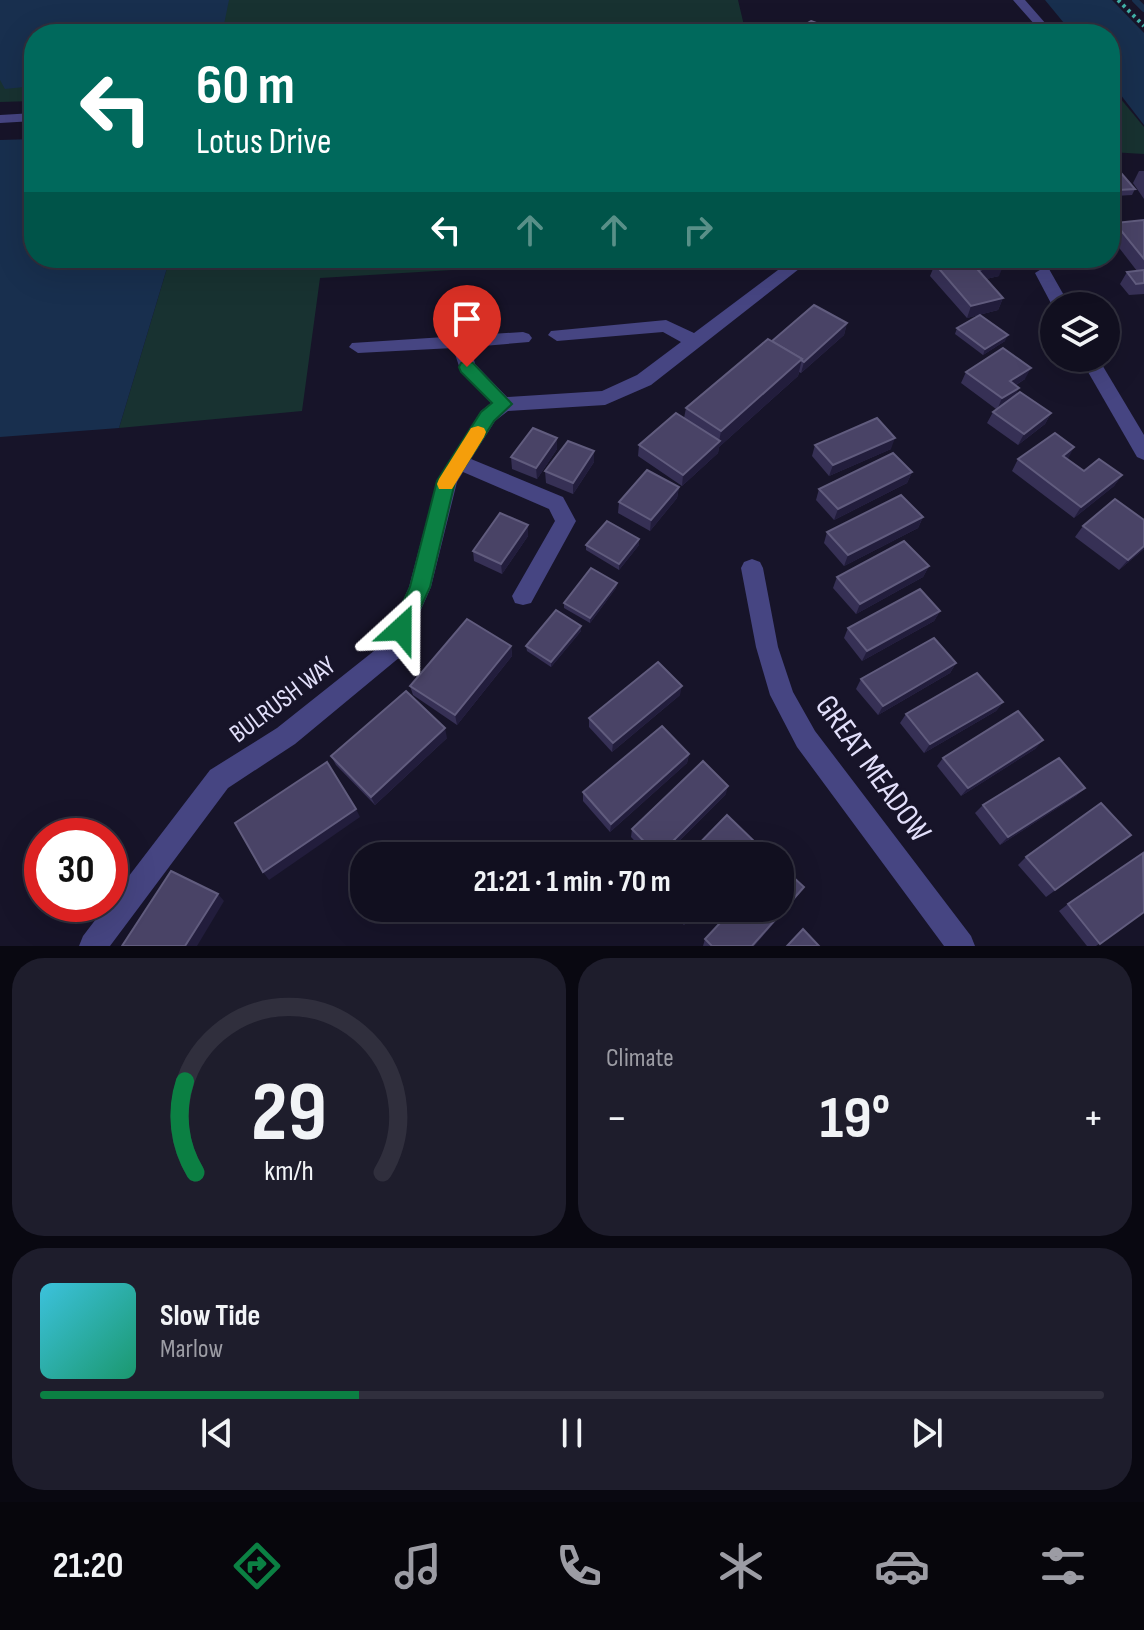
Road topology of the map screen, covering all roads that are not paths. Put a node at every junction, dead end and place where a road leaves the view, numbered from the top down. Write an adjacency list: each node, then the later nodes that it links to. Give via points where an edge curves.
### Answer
1 (1019, 0): 2 (lane)
2 (1040, 24)
3 (24, 118): 4 (lane)
4 (0, 119)
5 (792, 268): 10 (street)
6 (1043, 273): 7 (street)
7 (1053, 292)
8 (557, 335): 10 (street, via 666,326)
9 (523, 338): 11 (street)
10 (695, 342): 14 (street, via 644,380 605,398)
11 (461, 343): 12 (street); 14 (street, via 467,367)
12 (358, 347)
13 (1097, 372): 15 (street)
14 (503, 404): 16 (street, BULRUSH WAY, via 488,416)
15 (1144, 452)
16 (458, 462): 18 (street, via 556,503 566,521); 19 (street, BULRUSH WAY, via 447,481 420,587 392,650 286,736 219,779)
17 (752, 568): 20 (street, GREAT MEADOW, via 774,671 806,739)
18 (523, 596)
19 (93, 946)
20 (961, 946)

